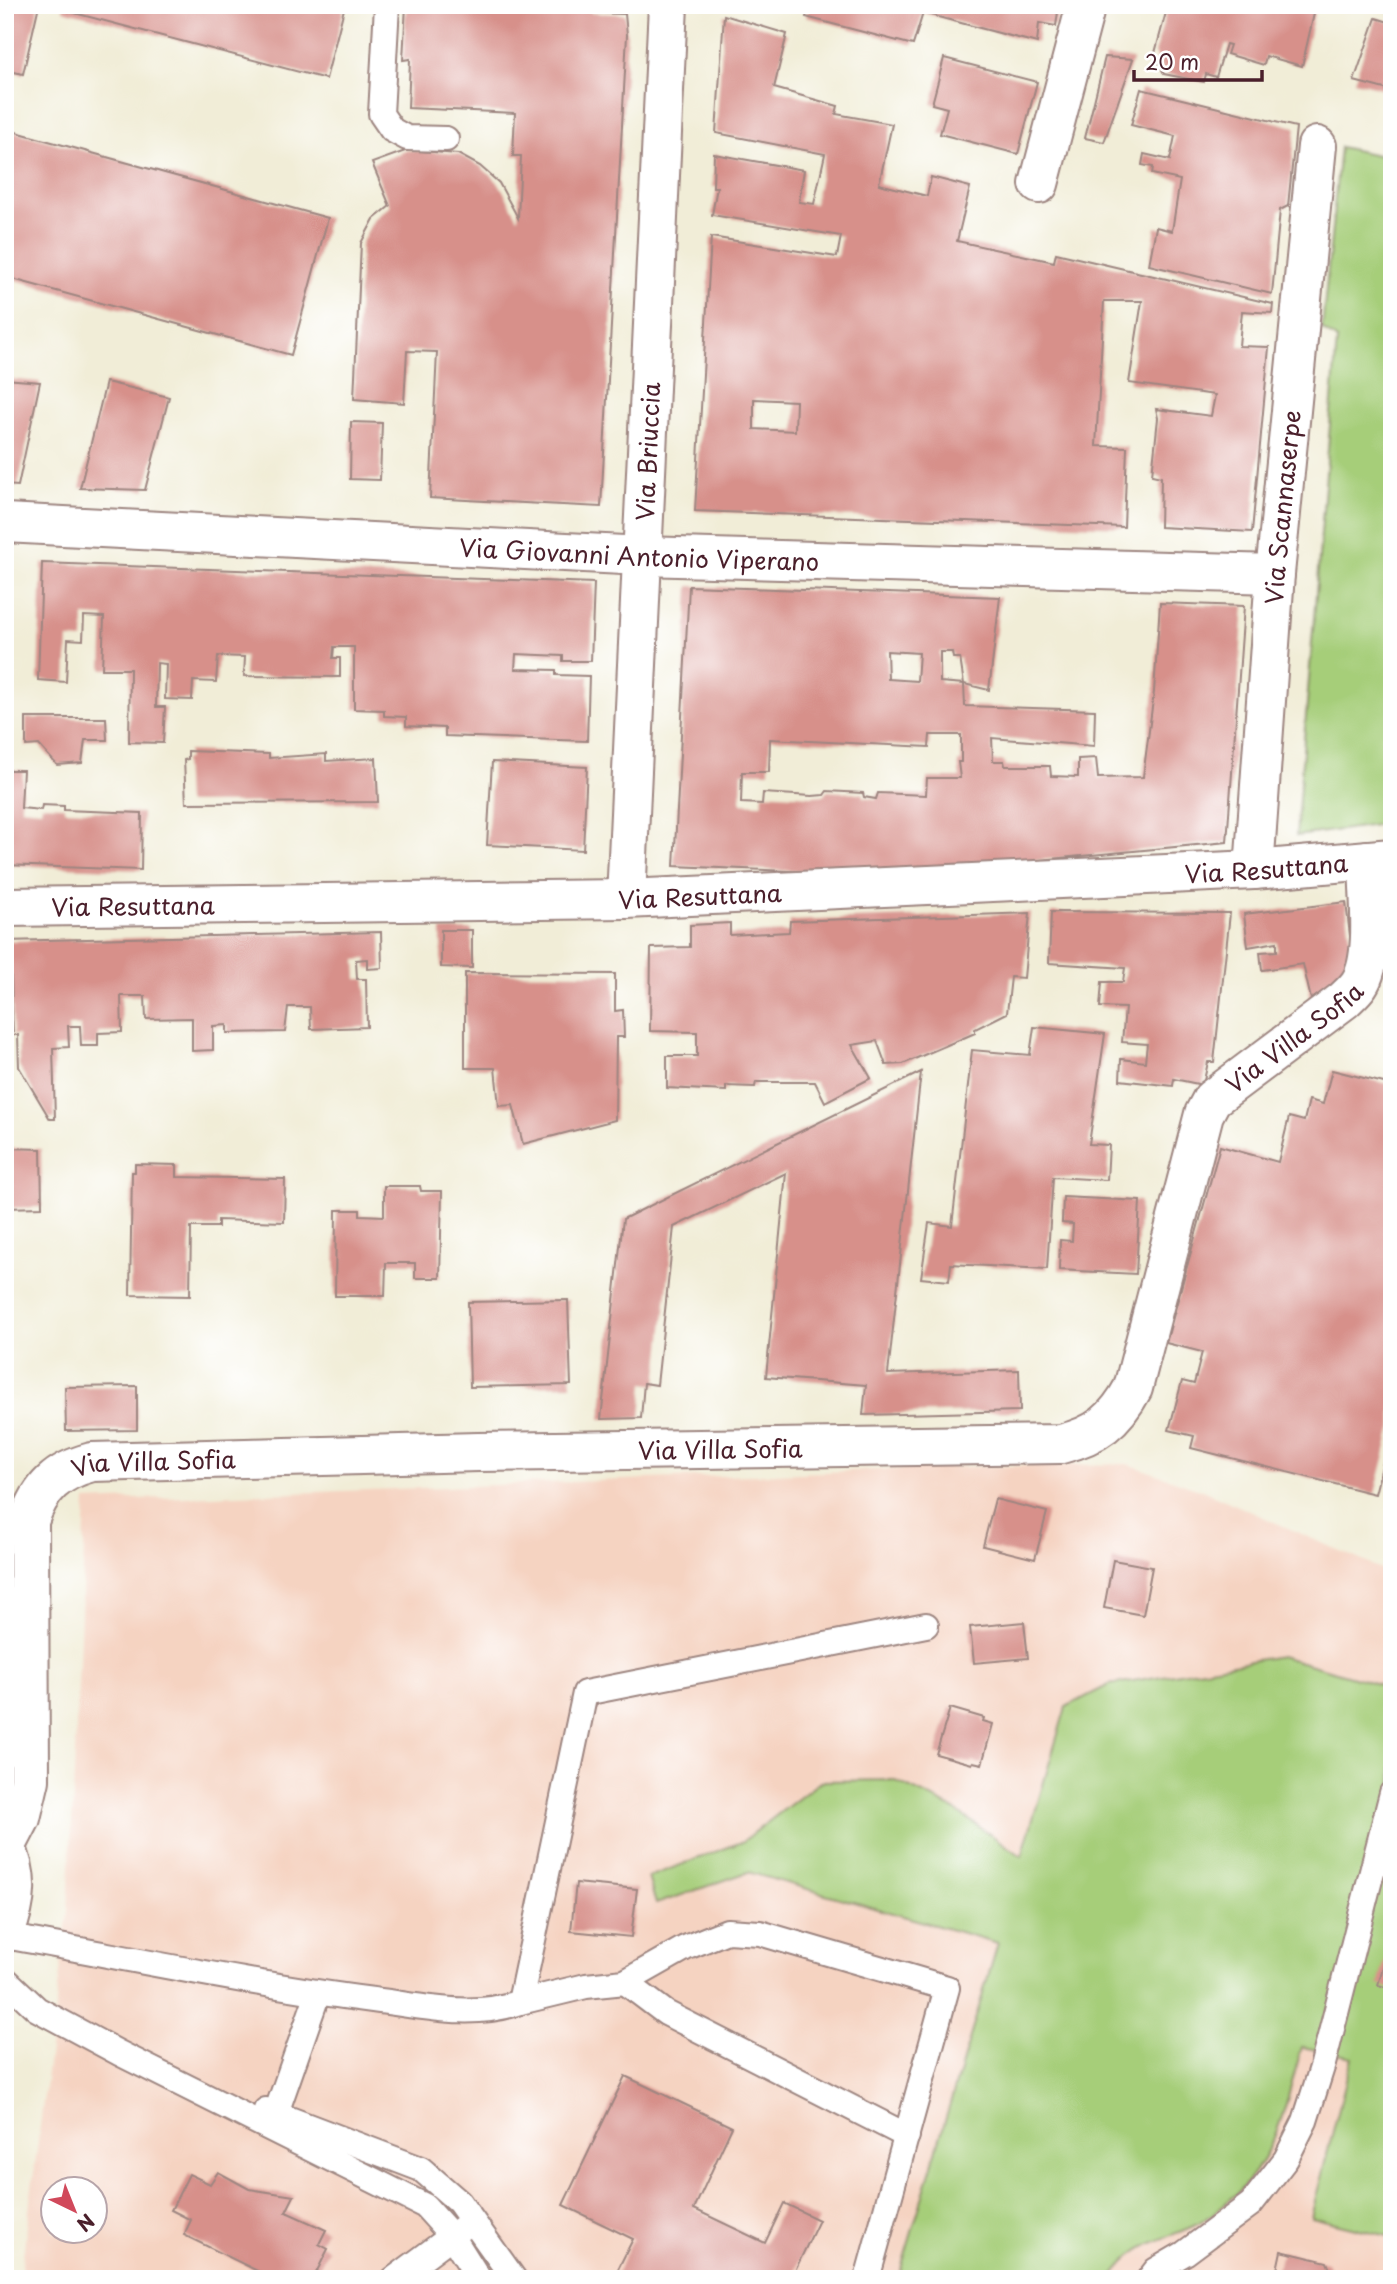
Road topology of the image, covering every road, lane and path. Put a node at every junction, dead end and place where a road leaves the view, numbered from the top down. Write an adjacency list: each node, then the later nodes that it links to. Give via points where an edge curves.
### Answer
1 (387, 5): 4 (lane, via 381,114 392,130 407,138)
2 (668, 5): 8 (street, Via Briuccia)
3 (1086, 5): 6 (street)
4 (446, 139)
5 (1317, 146): 9 (street, Via Scannaserpe)
6 (1039, 184)
7 (5, 523): 8 (street, Via Giovanni Antonio Viperano)
8 (643, 556): 9 (street, Via Giovanni Antonio Viperano); 12 (street, Via Briuccia)
9 (1275, 574): 11 (street, Via Scannaserpe)
10 (1380, 859): 11 (street, Via Resuttana); 16 (street, Via Villa Sofia, via 1366,969 1359,985 1212,1099 1204,1114 1133,1388 1106,1426 1086,1438 1060,1444 478,1452 92,1462 69,1468 50,1481 36,1500 29,1521 30,1780 21,1818)
11 (1254, 870): 12 (street, Via Resuttana)
12 (626, 899): 13 (street, Via Resuttana)
13 (5, 907)
14 (926, 1625): 21 (lane, via 585,1693)
15 (1392, 1793): 31 (lane, via 1324,2064 1305,2121 1286,2159 1251,2204)
16 (6, 1846): 17 (street, via 16,1876 15,1907)
17 (5, 1934): 20 (lane)
18 (5, 1979): 22 (lane, via 37,2009)
19 (625, 1982): 21 (lane); 24 (lane, via 666,2013); 24 (lane, via 685,1948 727,1931 760,1933 947,1988)
20 (317, 1993): 21 (lane, via 464,2012 496,2011); 23 (lane)
21 (520, 2002)
22 (119, 2053): 23 (lane); 26 (lane, via 399,2190 425,2206)
23 (276, 2113): 25 (lane, via 421,2169 445,2186)
24 (906, 2136): 30 (lane)
25 (473, 2220): 26 (lane); 29 (lane)
26 (452, 2236): 27 (lane); 28 (lane)
27 (394, 2279)
28 (479, 2279)
29 (514, 2279)
30 (867, 2279)
31 (1149, 2279)

